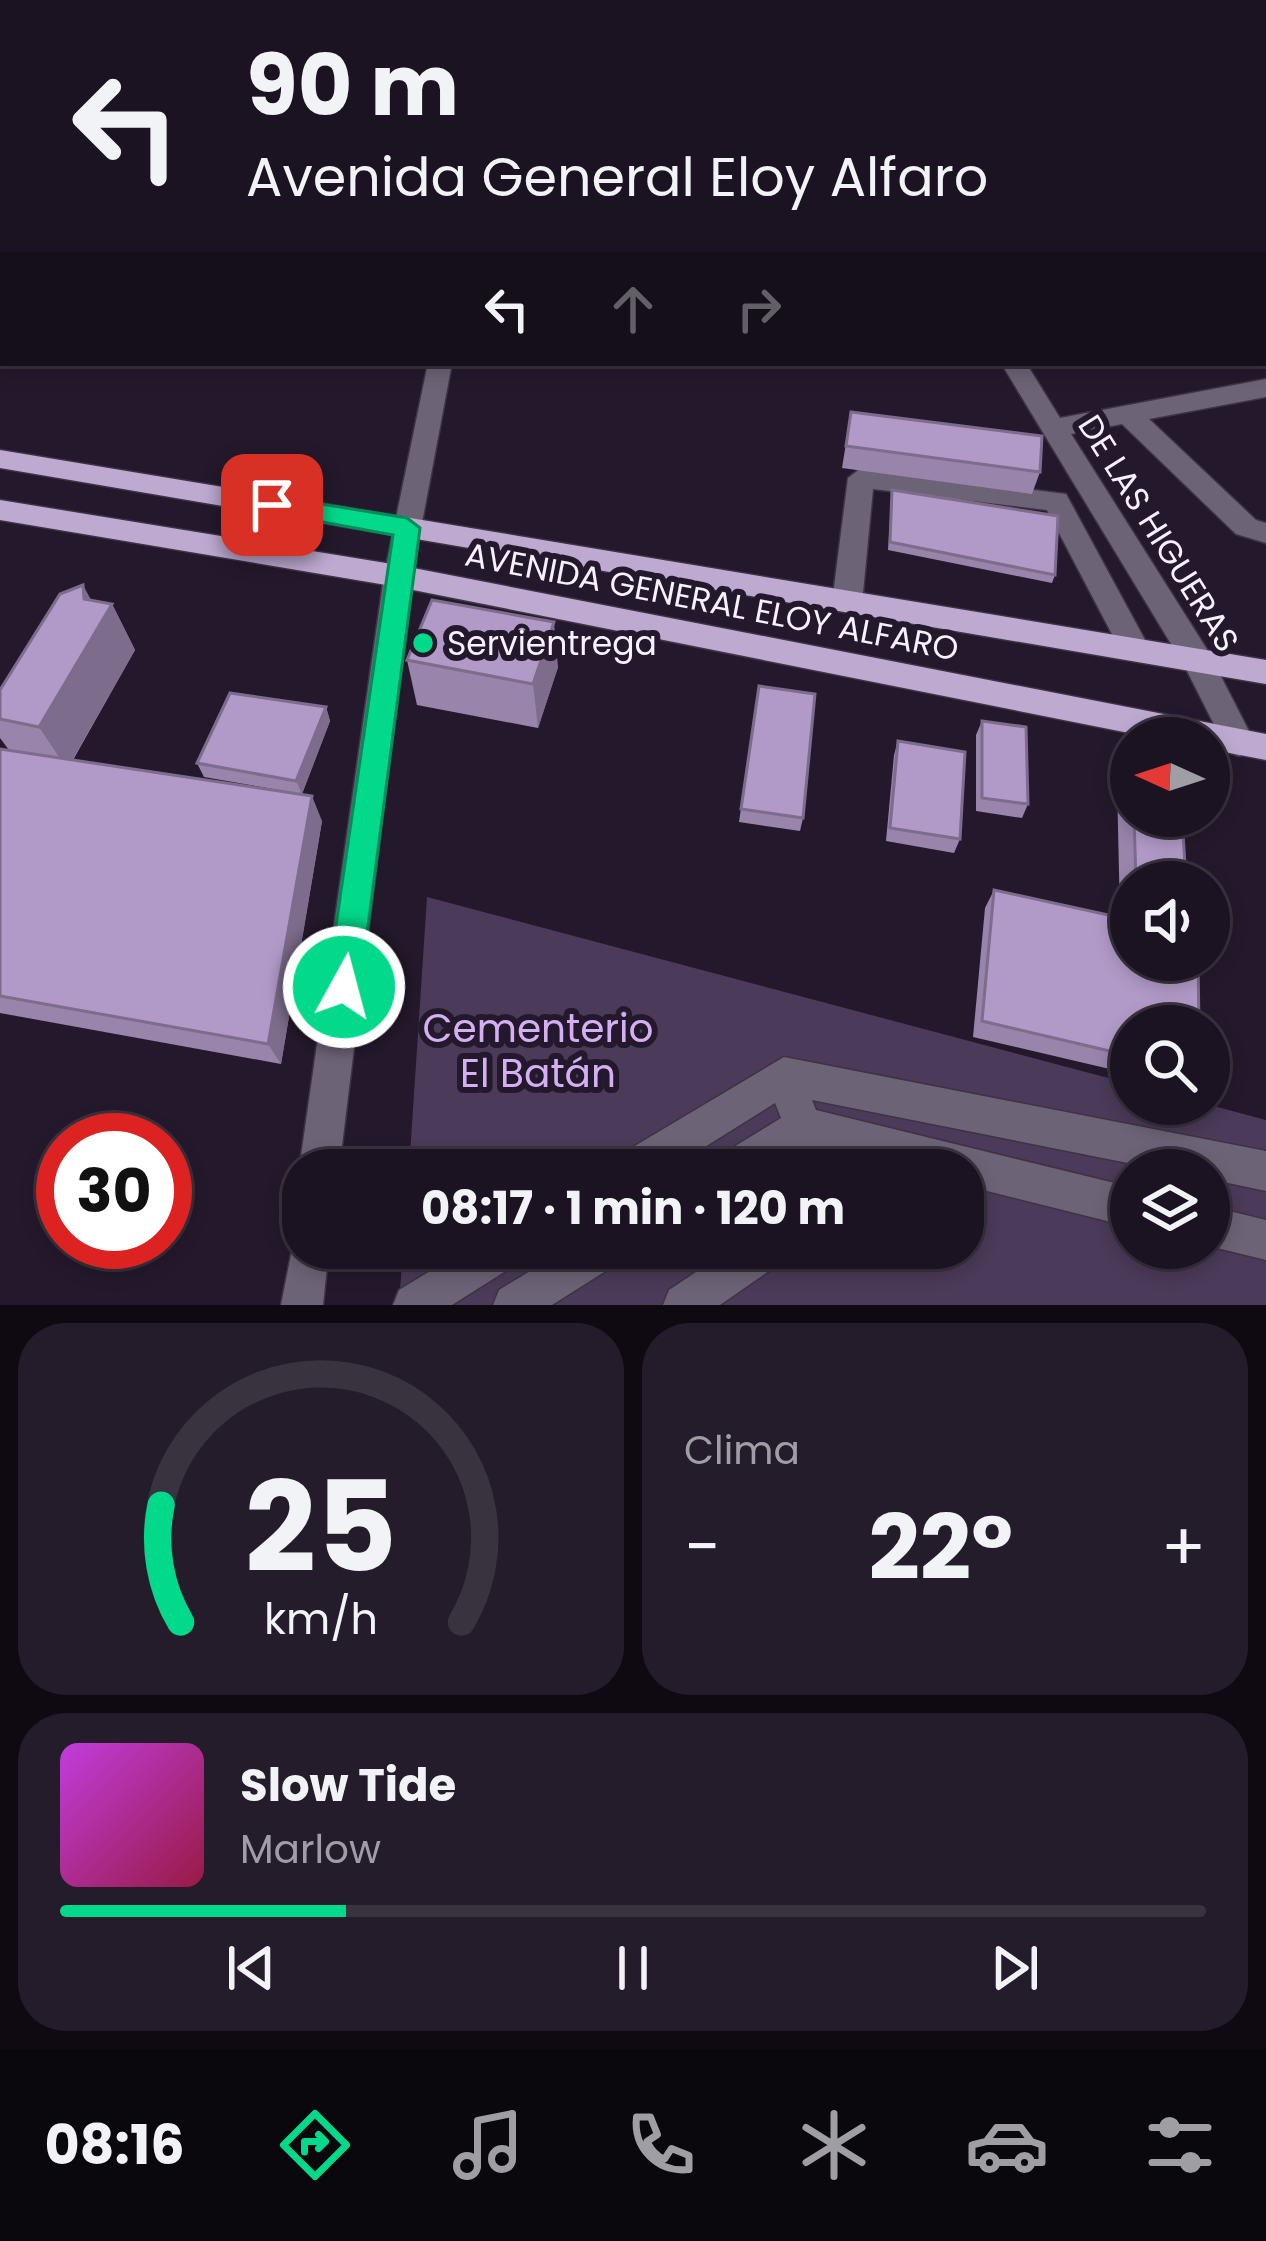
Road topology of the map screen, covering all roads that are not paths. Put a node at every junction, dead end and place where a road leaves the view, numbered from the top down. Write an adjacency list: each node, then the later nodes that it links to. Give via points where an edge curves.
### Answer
1 (439, 366): 10 (street)
2 (1015, 366): 5 (street, DE LAS HIGUERAS)
3 (1266, 388): 4 (street)
4 (1127, 414): 5 (street); 11 (street, via 1246,526)
5 (1052, 429): 7 (street, DE LAS HIGUERAS)
6 (0, 459): 10 (main road, AVENIDA GENERAL ELOY ALFARO)
7 (1093, 497): 8 (street); 15 (street, DE LAS HIGUERAS)
8 (1056, 501): 13 (street, via 861,478); 14 (street)
9 (0, 510): 12 (main road, AVENIDA GENERAL ELOY ALFARO)
10 (407, 528): 12 (street); 13 (main road, AVENIDA GENERAL ELOY ALFARO)
11 (1266, 533)
12 (398, 576): 17 (main road, AVENIDA GENERAL ELOY ALFARO); 20 (street)
13 (847, 603): 14 (main road, AVENIDA GENERAL ELOY ALFARO)
14 (1136, 651): 15 (main road, AVENIDA GENERAL ELOY ALFARO)
15 (1197, 660): 16 (main road, AVENIDA GENERAL ELOY ALFARO); 17 (street, DE LAS HIGUERAS)
16 (1266, 672)
17 (1253, 745)
18 (784, 1076): 19 (street); 21 (street); 24 (street)
19 (803, 1126): 22 (street); 23 (street); 25 (street)
20 (323, 1149)
21 (666, 1149)
22 (766, 1149)
23 (812, 1149)
24 (1266, 1171)
25 (1110, 1202)
26 (1230, 1231): 27 (street)
27 (1266, 1240)
28 (306, 1269): 32 (street)
29 (472, 1269): 33 (street)
30 (572, 1269): 34 (street)
31 (737, 1269): 35 (street)
32 (302, 1305)
33 (414, 1305)
34 (514, 1305)
35 (684, 1305)

